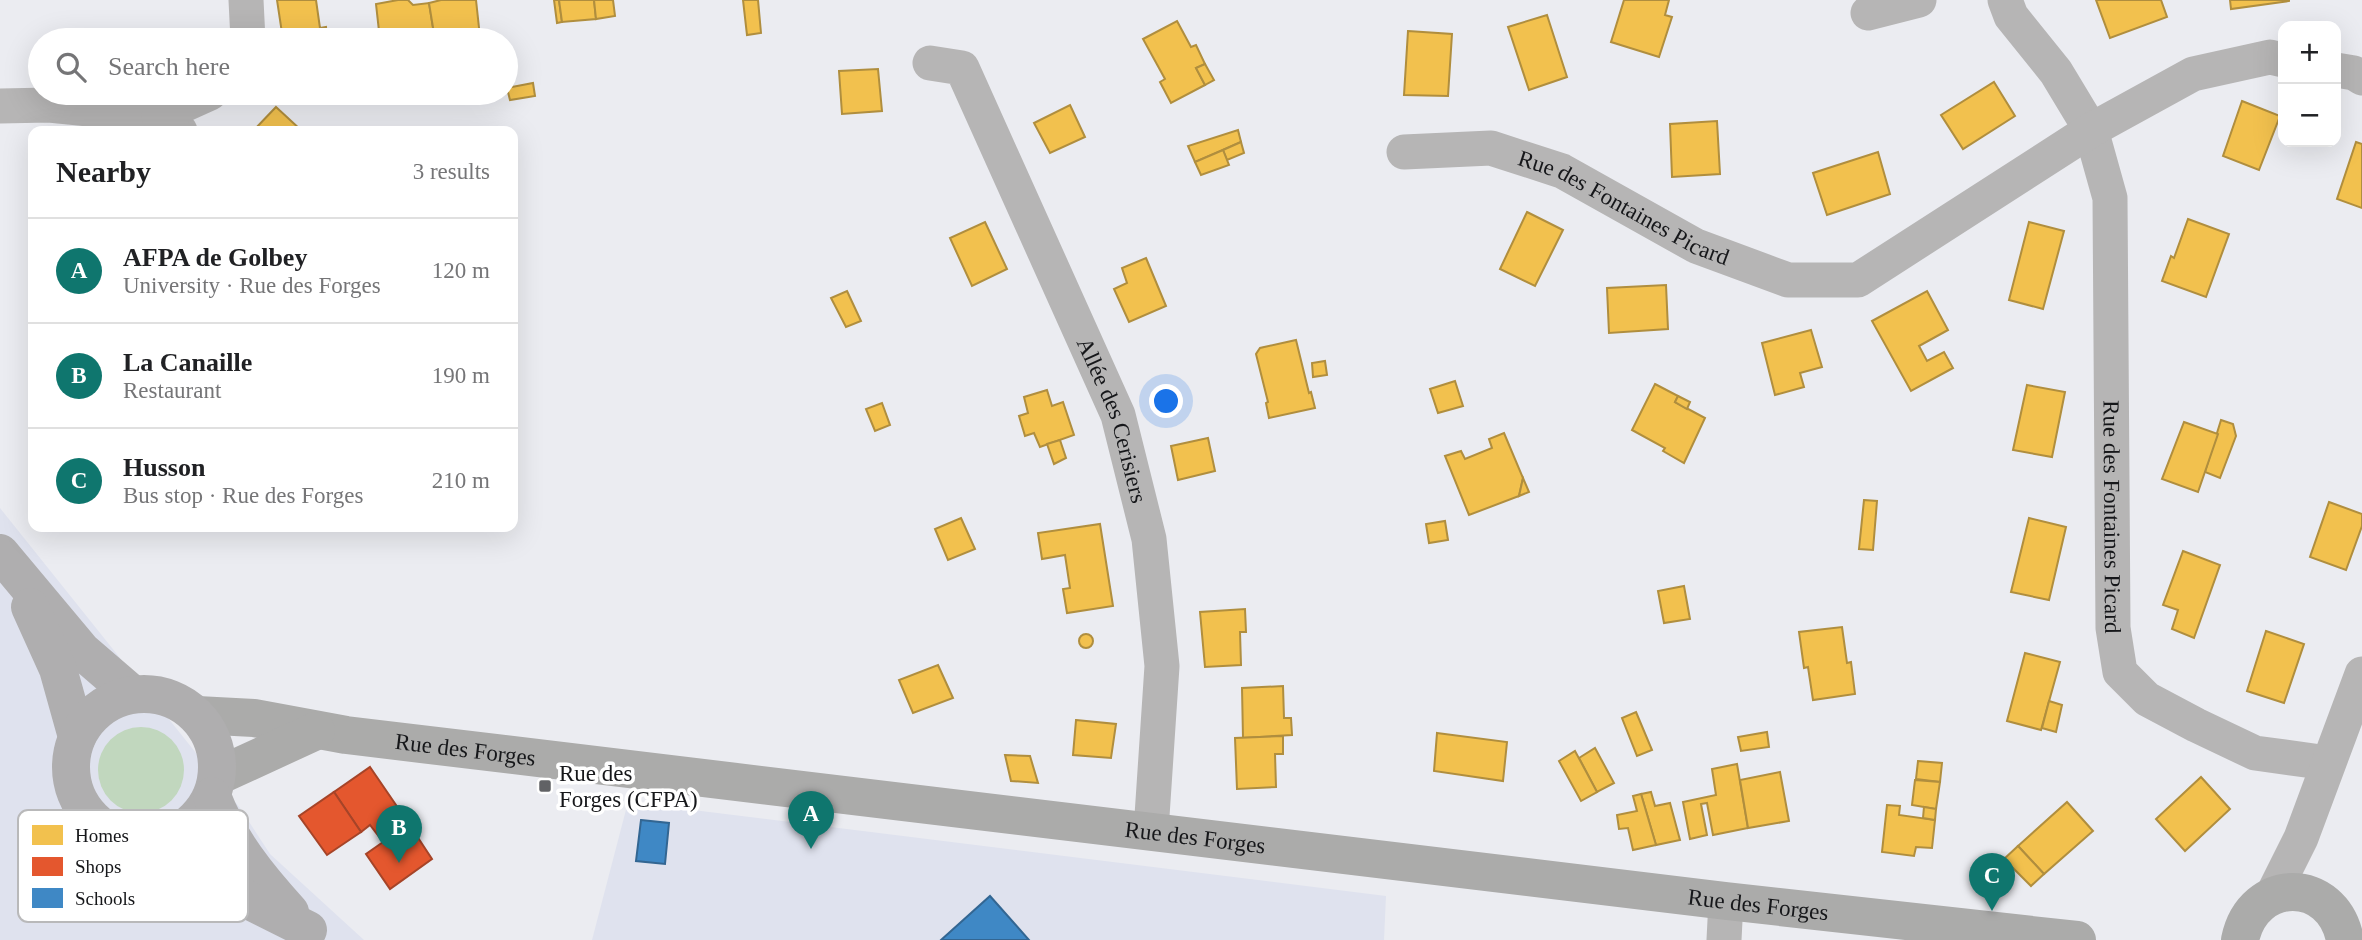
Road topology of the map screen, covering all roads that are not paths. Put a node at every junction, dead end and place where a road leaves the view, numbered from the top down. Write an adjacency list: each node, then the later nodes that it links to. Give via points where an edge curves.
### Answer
1 (246, 0): 5 (street)
2 (1919, 0): 4 (street)
3 (2005, 0): 13 (street, Rue des Fontaines Picard, via 2011,16 2056,72)
4 (1868, 13)
5 (247, 28)
6 (2278, 59): 13 (street, Rue des Fontaines Picard, via 2193,74)
7 (930, 63): 26 (street, Allée des Cerisiers, via 962,68 1118,415 1149,539 1162,666)
8 (2341, 70): 9 (street)
9 (2362, 78)
10 (195, 105): 12 (street)
11 (0, 106): 12 (street, via 49,106)
12 (170, 124)
13 (2091, 131): 14 (street, Rue des Fontaines Picard, via 1858,280 1788,280 1696,246 1562,171 1491,148); 21 (street, Rue des Fontaines Picard, via 2110,198 2113,628 2120,672 2147,699 2255,753)
14 (1404, 152)
15 (6, 560): 17 (main road, via 82,651); 20 (main road, via 58,669)
16 (2362, 674): 21 (street)
17 (132, 694): 18 (main road, via 155,694); 20 (main road, via 109,702 90,717)
18 (197, 715): 19 (main road, Rue des Forges, via 254,718); 22 (main road, via 217,754)
19 (316, 731): 22 (main road); 26 (main road, Rue des Forges)
20 (77, 737): 23 (main road, via 71,761 73,785)
21 (2328, 763): 27 (street)
22 (215, 786): 24 (main road); 25 (main road)
23 (85, 810)
24 (204, 810)
25 (220, 810)
26 (1151, 831): 32 (main road, Rue des Forges)
27 (2301, 838): 29 (street); 30 (street)
28 (248, 862): 33 (main road)
29 (2272, 896): 30 (main road, via 2300,892); 34 (main road, via 2249,914)
30 (2314, 896): 37 (main road, via 2336,915)
31 (248, 900): 33 (main road)
32 (1726, 901): 35 (street); 36 (main road, Rue des Forges)
33 (313, 935)
34 (2233, 936)
35 (1724, 940)
36 (2077, 940)
37 (2345, 940)

